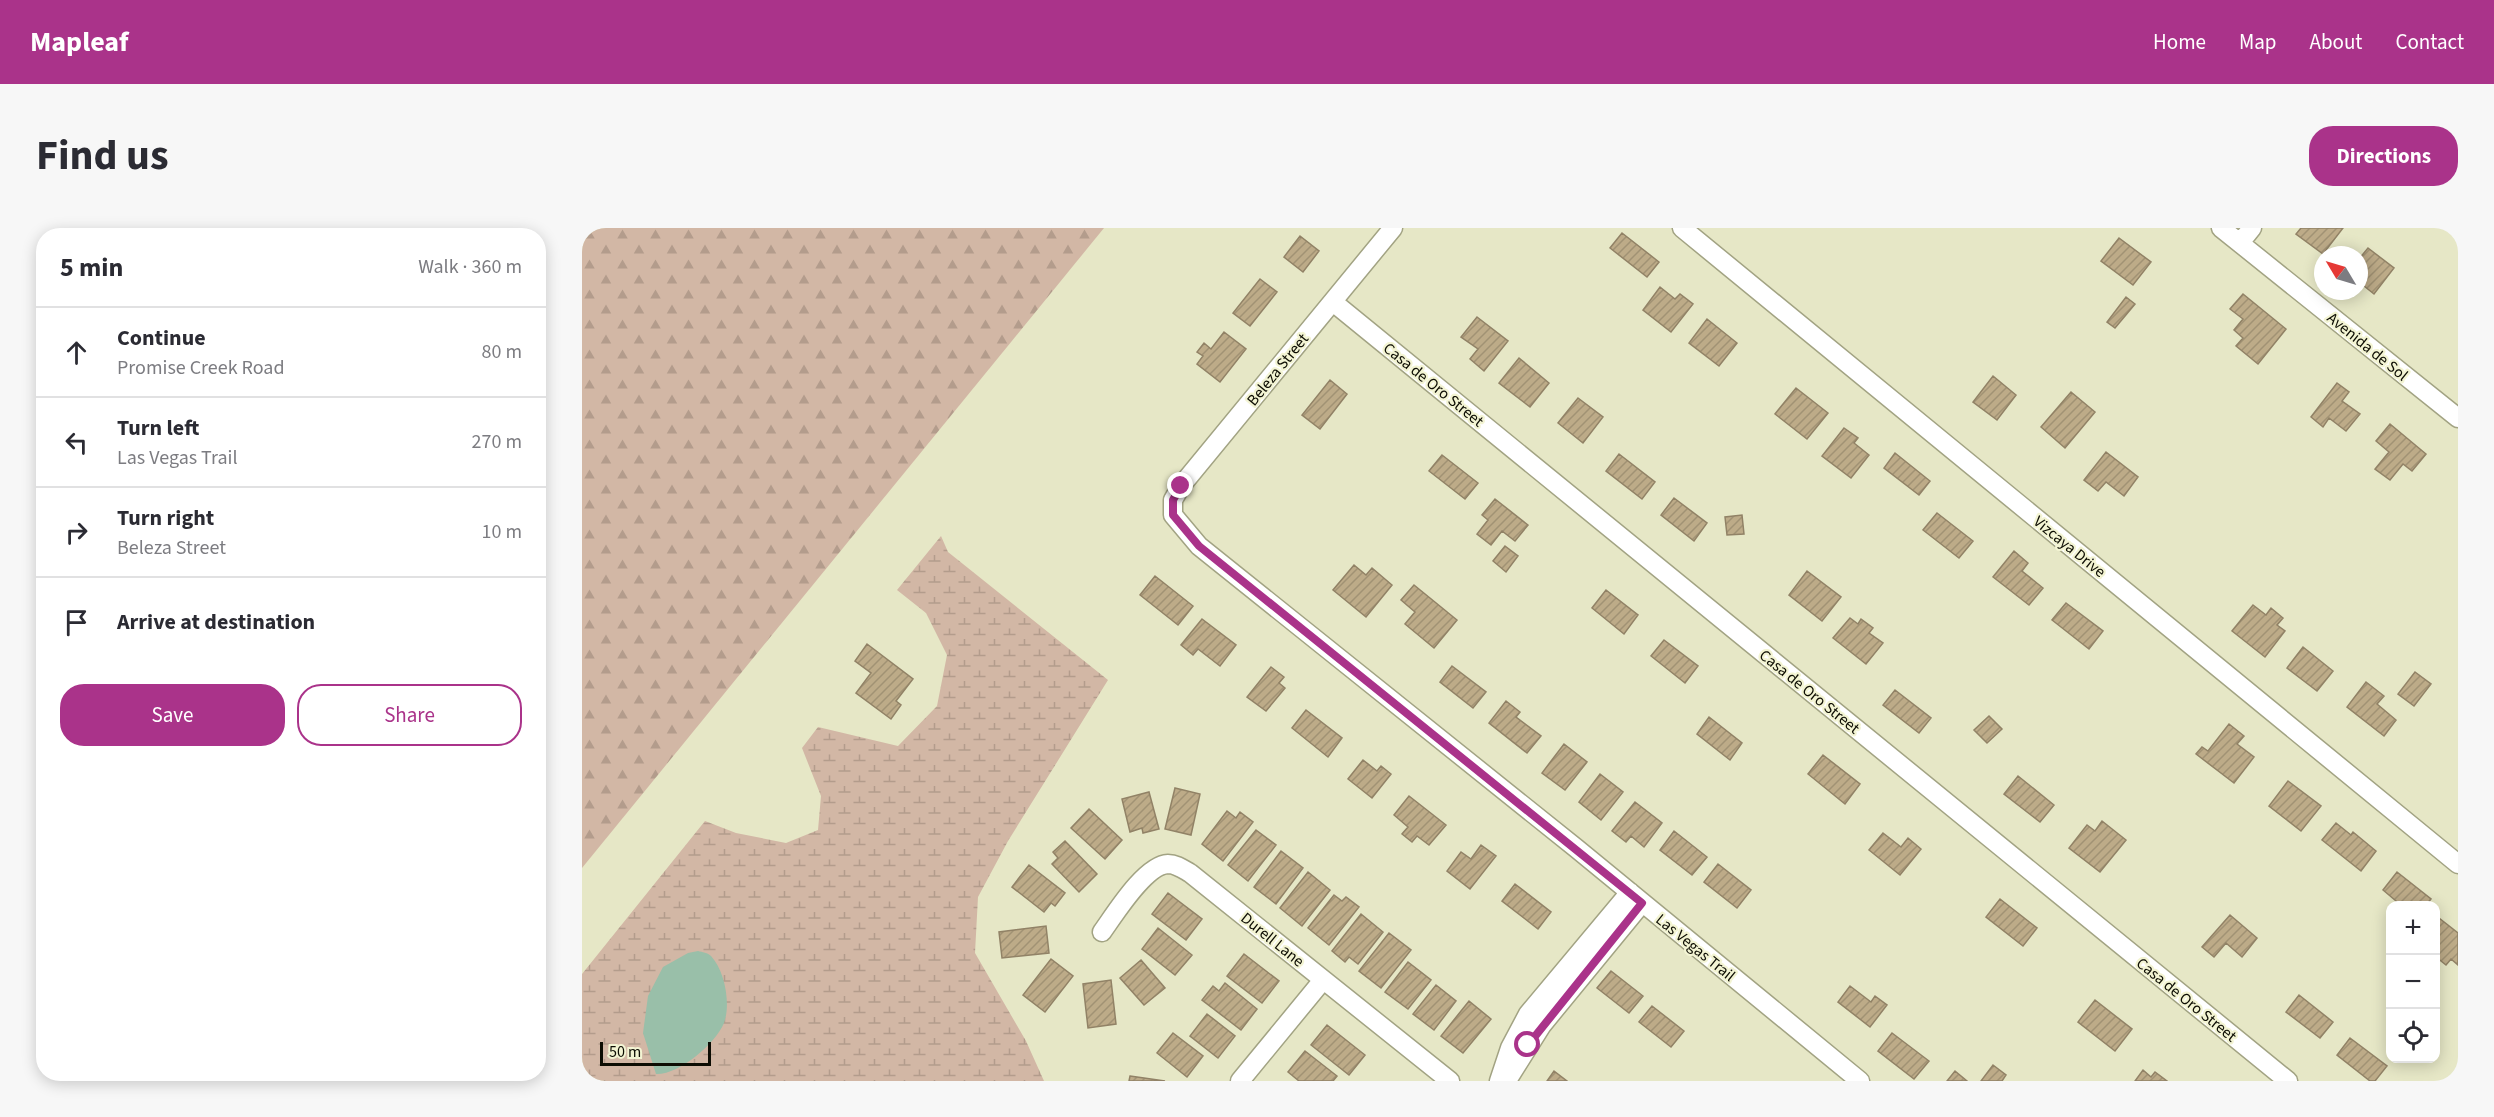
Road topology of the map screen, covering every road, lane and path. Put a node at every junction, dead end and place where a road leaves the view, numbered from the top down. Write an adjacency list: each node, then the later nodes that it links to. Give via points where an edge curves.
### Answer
1 (1393, 228): 6 (street, Beleza Street)
2 (1682, 228): 9 (street, Vizcaya Drive)
3 (2221, 228): 5 (street, Avenida de Sol)
4 (2252, 228): 5 (street)
5 (2240, 243): 7 (street, Avenida de Sol)
6 (1333, 302): 8 (street, Beleza Street, via 1181,486 1173,500); 18 (street, Casa de Oro Street)
7 (2458, 418)
8 (1173, 515): 10 (street, Las Vegas Trail, via 1199,546)
9 (2458, 864)
10 (1636, 898): 15 (street, via 1528,1014 1510,1048); 16 (street, via 1542,1025); 17 (street, Las Vegas Trail)
11 (1102, 932): 12 (street, Durell Lane, via 1145,876 1165,864 1175,865)
12 (1323, 980): 13 (street); 14 (street, Durell Lane)
13 (1240, 1081)
14 (1450, 1081)
15 (1499, 1081)
16 (1507, 1081)
17 (1860, 1081)
18 (2288, 1081)

